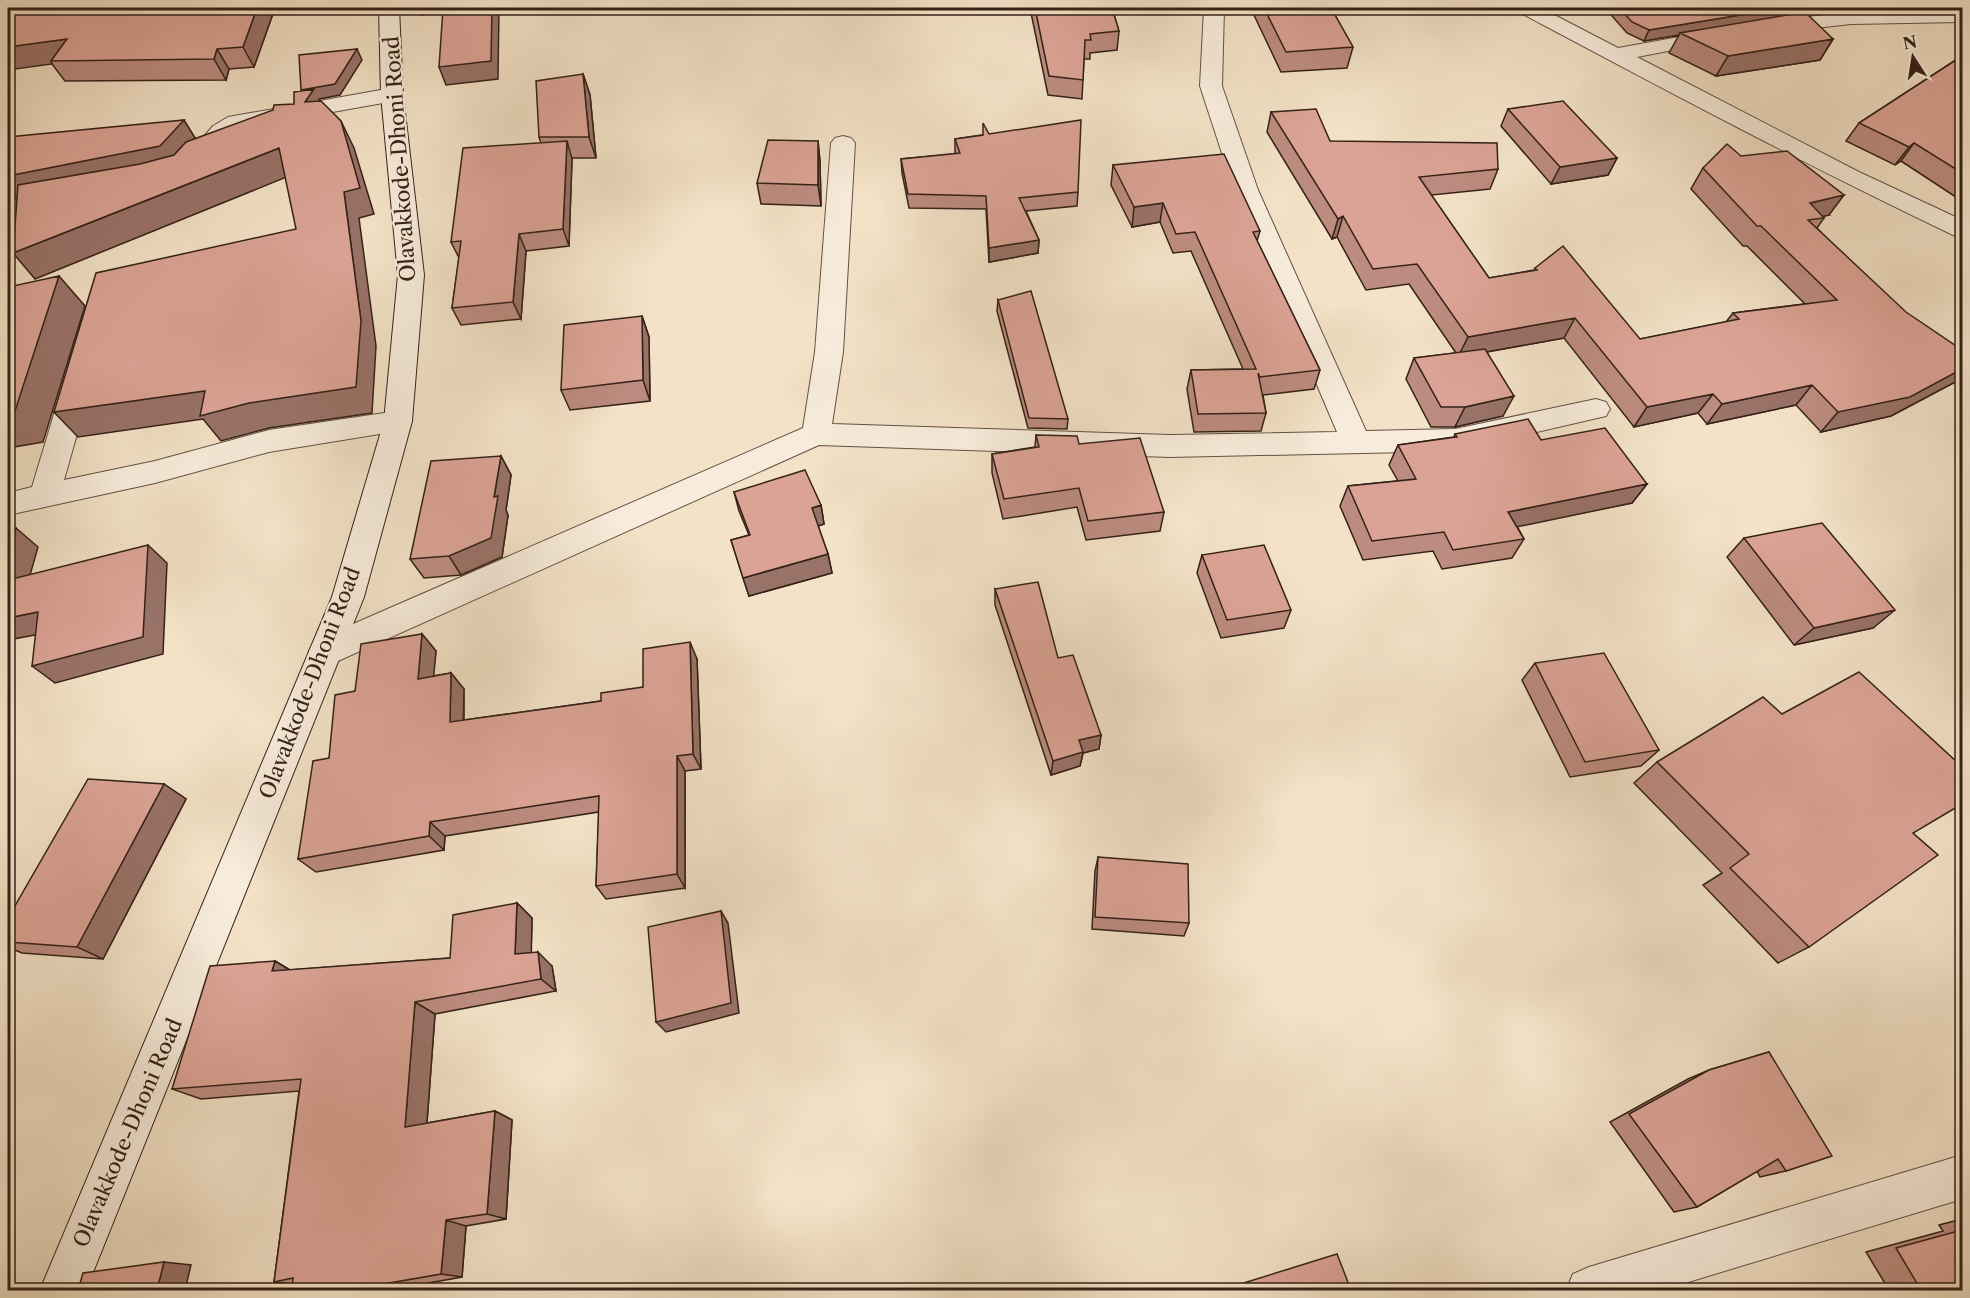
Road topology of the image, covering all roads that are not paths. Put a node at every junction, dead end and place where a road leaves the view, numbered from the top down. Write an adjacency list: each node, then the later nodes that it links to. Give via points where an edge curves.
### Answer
1 (389, 8): 6 (street, Olavakkode-Dhoni Road)
2 (1214, 8): 16 (street, via 1211,86 1246,190)
3 (1526, 8): 5 (street)
4 (1962, 16): 5 (street, via 1851,18)
5 (1613, 55): 11 (street)
6 (392, 95): 8 (street, via 236,122 221,131); 14 (street, Olavakkode-Dhoni Road, via 411,274)
7 (843, 143): 15 (street, via 829,352)
8 (183, 174)
9 (86, 195): 10 (street)
10 (8, 208)
11 (1962, 229)
12 (86, 354): 17 (street)
13 (1596, 409): 16 (street, via 1455,440)
14 (398, 421): 17 (street, via 269,441); 19 (street, Olavakkode-Dhoni Road, via 348,597)
15 (816, 434): 16 (street, via 1170,446); 19 (street)
16 (1356, 442)
17 (44, 497): 18 (street)
18 (8, 504)
19 (326, 651): 21 (street, Olavakkode-Dhoni Road)
20 (1962, 1177): 22 (street)
21 (63, 1290)
22 (1589, 1290)

